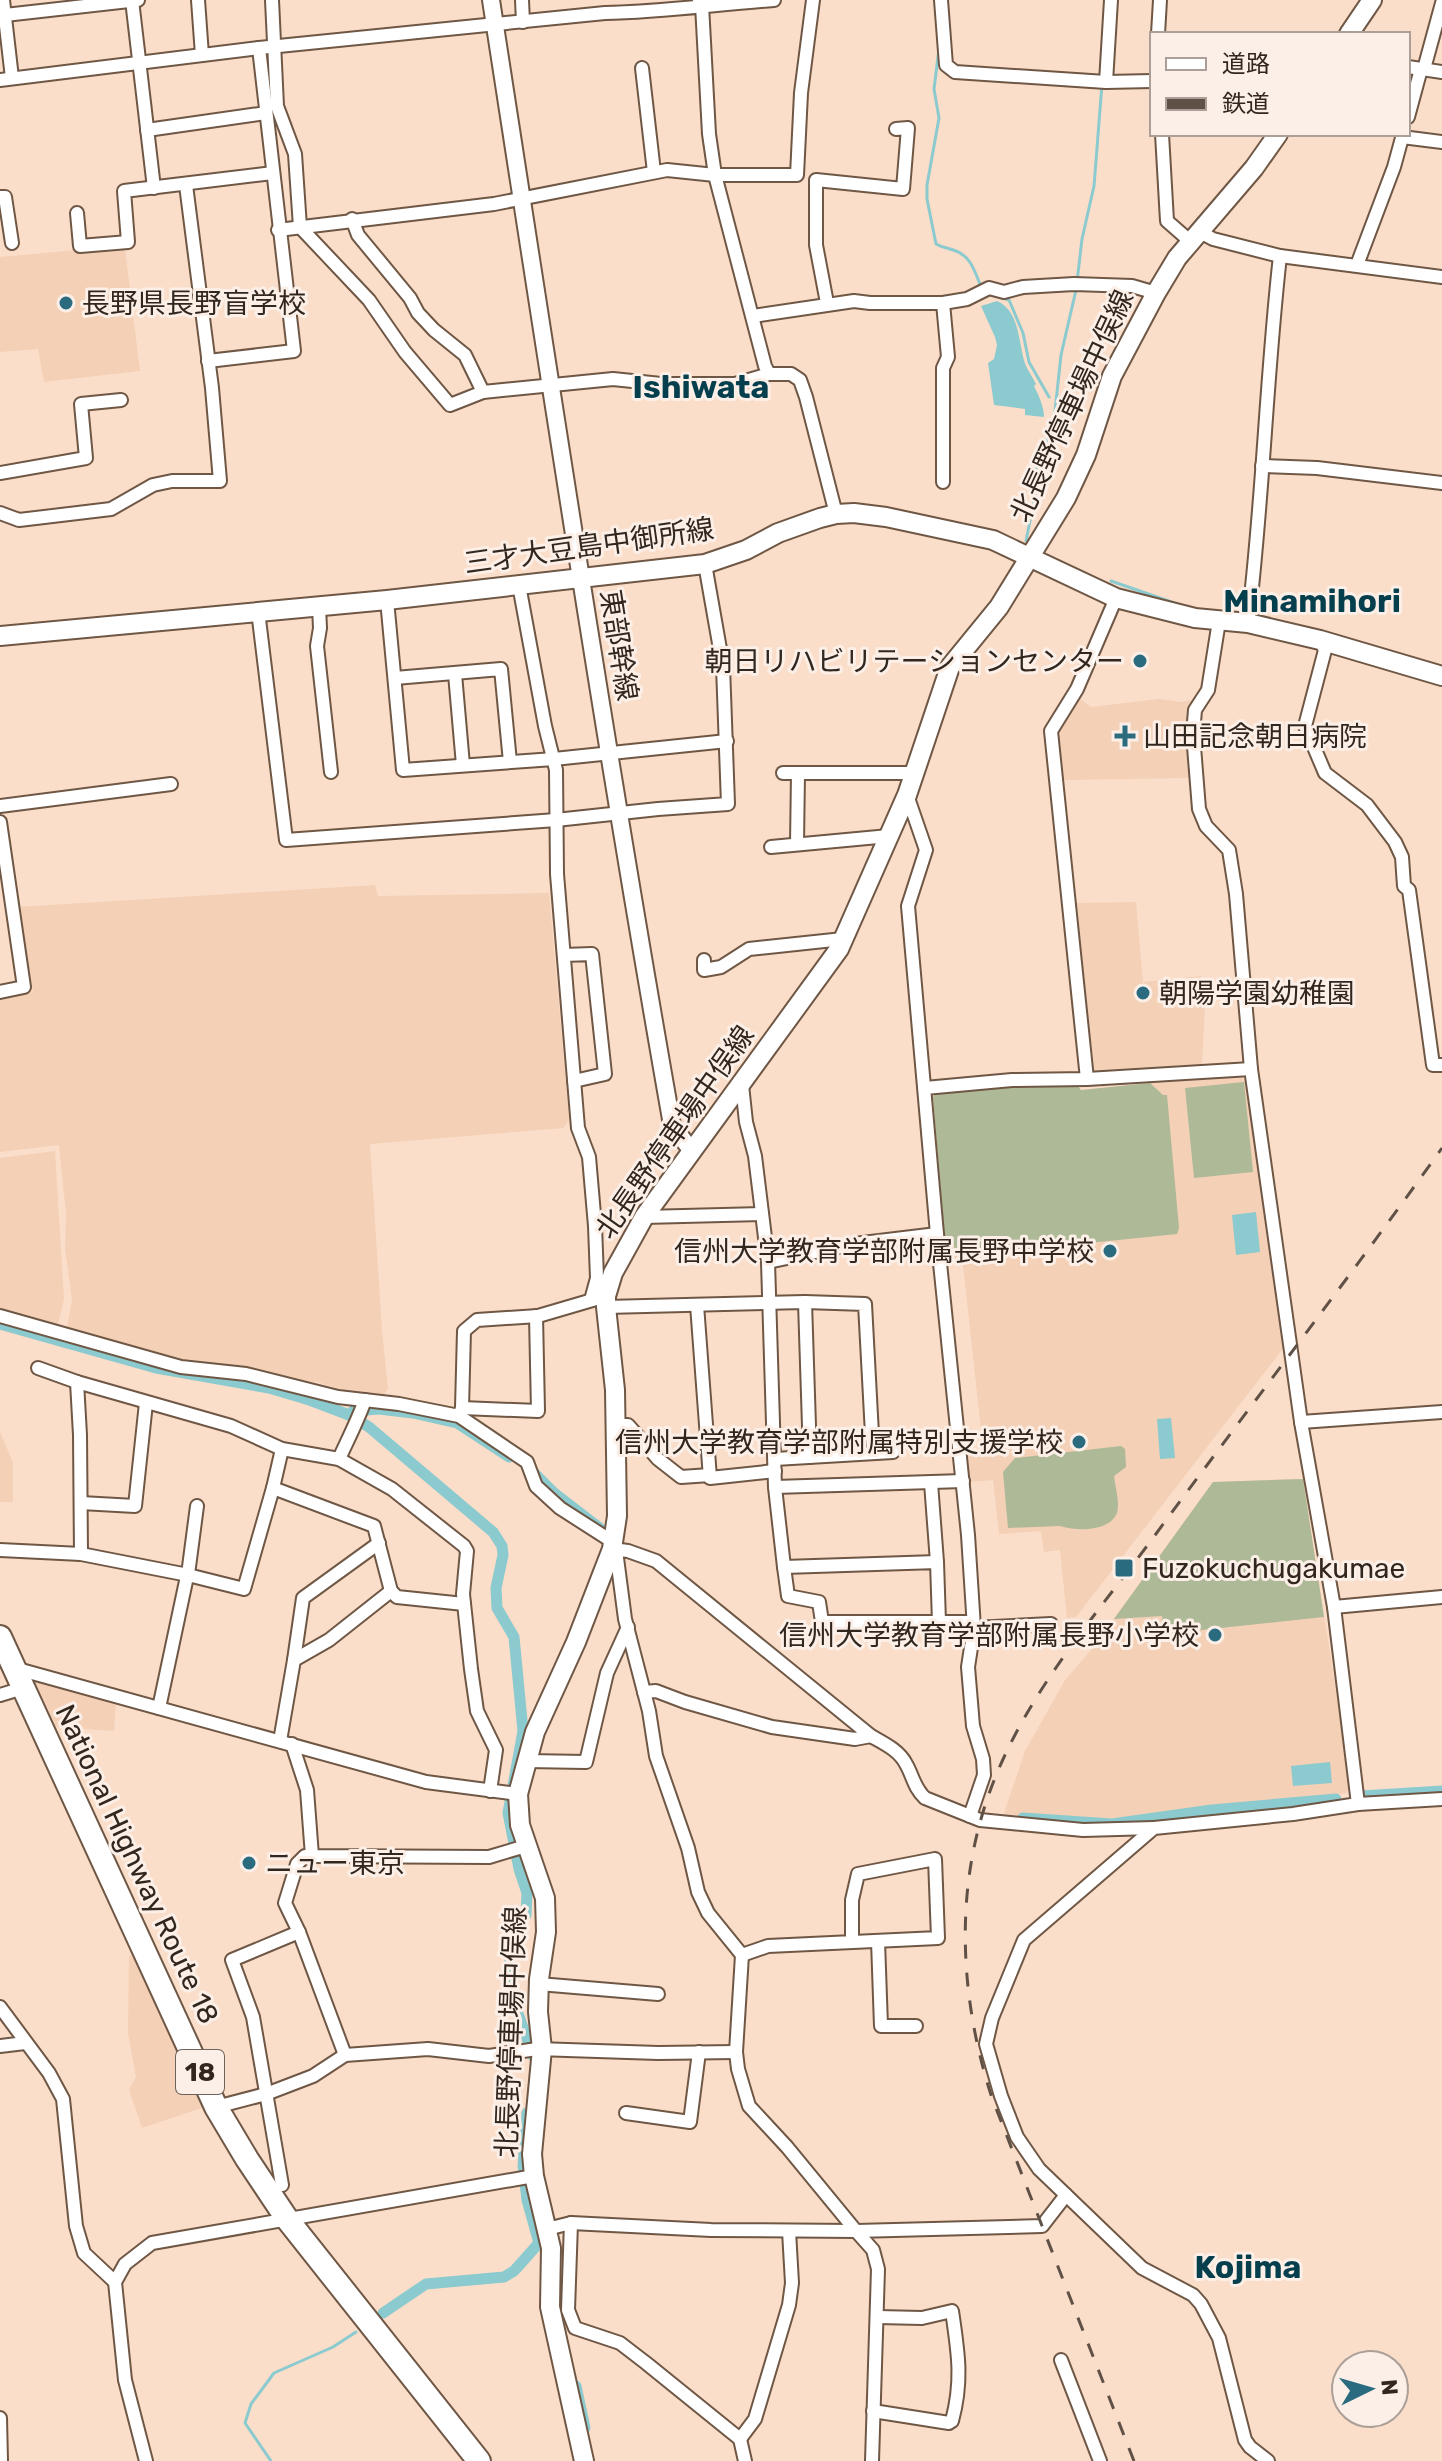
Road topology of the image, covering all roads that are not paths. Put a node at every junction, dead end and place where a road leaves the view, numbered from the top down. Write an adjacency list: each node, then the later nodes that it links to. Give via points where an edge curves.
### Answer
1 (3, 0): 17 (street)
2 (134, 0): 17 (street); 25 (street)
3 (198, 0): 24 (street)
4 (272, 0): 22 (street)
5 (491, 0): 19 (street, 東部幹線)
6 (522, 0): 18 (street)
7 (774, 0): 13 (street)
8 (813, 0): 43 (street)
9 (941, 0): 31 (street, via 946,65 955,72)
10 (1111, 0): 31 (street)
11 (1160, 0): 20 (street)
12 (1372, 0): 21 (main road)
13 (700, 2): 15 (street); 42 (street)
14 (1442, 3): 27 (street)
15 (656, 6): 16 (street)
16 (605, 7): 18 (street)
17 (5, 15): 29 (street)
18 (523, 22): 19 (street)
19 (495, 26): 22 (street); 48 (street, 東部幹線)
20 (1158, 32)
21 (1350, 32)
22 (276, 47): 23 (street); 51 (street, via 277,106 295,154)
23 (259, 48): 24 (street); 33 (street)
24 (202, 55): 25 (street)
25 (139, 64): 29 (street); 35 (street)
26 (642, 68): 40 (street)
27 (1418, 68): 28 (street); 32 (street)
28 (1442, 72)
29 (6, 79)
30 (1150, 81): 31 (street)
31 (1101, 82)
32 (1410, 107)
33 (266, 113): 35 (street); 41 (street)
34 (896, 129): 44 (street, via 908,128 903,189)
35 (147, 130): 46 (street)
36 (1162, 136): 53 (street, via 1167,221)
37 (1277, 136): 53 (main road, 北長野停車場中俣線)
38 (1403, 136): 39 (street); 56 (street)
39 (1442, 142)
40 (654, 172): 42 (street); 48 (street)
41 (273, 173): 45 (street); 52 (street)
42 (715, 175): 43 (street); 61 (street)
43 (797, 175): 44 (street)
44 (816, 180): 59 (street, via 816,245)
45 (186, 185): 46 (street); 62 (street)
46 (154, 188): 49 (street, via 124,191 128,242 80,246)
47 (0, 197): 54 (street, via 5,197)
48 (522, 197): 50 (street); 64 (street, 東部幹線)
49 (77, 213)
50 (352, 219): 51 (street); 65 (street, via 358,235 418,313 465,355)
51 (300, 227): 52 (street); 65 (street, via 369,300 450,405)
52 (278, 230): 62 (street, via 294,351)
53 (1196, 237): 55 (street); 58 (main road, 北長野停車場中俣線)
54 (12, 243)
55 (1280, 256): 56 (street); 67 (street)
56 (1357, 265): 57 (street)
57 (1442, 277)
58 (1156, 293): 60 (street, via 1132,286 1077,284 1004,292 989,288); 73 (main road, 北長野停車場中俣線, via 1112,376 1066,498)
59 (827, 303): 60 (street); 61 (street)
60 (943, 303): 69 (street, via 948,357 943,368)
61 (753, 316): 63 (street)
62 (208, 361): 71 (street, via 220,481 153,485 100,511 19,520)
63 (769, 374): 64 (street, via 735,384 613,379); 72 (street, via 791,374 800,380)
64 (550, 385): 65 (street); 75 (street, 東部幹線)
65 (483, 392)
66 (121, 400): 68 (street, via 81,404 86,458)
67 (1262, 466): 70 (street); 82 (street)
68 (0, 473)
69 (943, 482)
70 (1442, 483)
71 (0, 513)
72 (836, 514): 73 (main road, 三才大豆島中御所線, via 886,517 993,540); 74 (main road, 三才大豆島中御所線)
73 (1030, 559): 77 (main road, 三才大豆島中御所線); 96 (main road, 北長野停車場中俣線, via 950,667)
74 (705, 564): 75 (main road, 三才大豆島中御所線); 88 (street, via 723,666)
75 (581, 576): 76 (main road, 三才大豆島中御所線); 89 (street, 東部幹線)
76 (519, 585): 78 (main road, 三才大豆島中御所線); 90 (street)
77 (1116, 598): 81 (main road, 三才大豆島中御所線); 112 (street, via 1077,689 1051,731)
78 (387, 600): 79 (main road, 三才大豆島中御所線); 87 (street)
79 (319, 607): 80 (main road, 三才大豆島中御所線); 93 (street, via 317,646)
80 (258, 611): 83 (main road, 三才大豆島中御所線); 101 (street, via 286,840)
81 (1219, 621): 82 (main road, 三才大豆島中御所線); 111 (street, via 1208,690 1195,710 1193,734 1199,809 1206,826 1229,850)
82 (1248, 623): 84 (main road, 三才大豆島中御所線)
83 (0, 636)
84 (1320, 640): 86 (main road, 三才大豆島中御所線); 110 (street, via 1325,650 1305,726 1325,773 1367,805 1402,857 1433,1065)
85 (455, 674): 87 (street); 91 (street, via 501,669); 92 (street)
86 (1442, 676)
87 (395, 678): 92 (street, via 403,770)
88 (727, 741): 89 (street); 100 (street, via 728,804)
89 (610, 753): 90 (street); 100 (street, 東部幹線)
90 (554, 759): 91 (street); 101 (street)
91 (510, 762): 92 (street)
92 (463, 765)
93 (331, 772)
94 (783, 773): 95 (street)
95 (798, 773): 96 (street); 104 (street)
96 (915, 773): 98 (main road, 北長野停車場中俣線)
97 (171, 784): 99 (street)
98 (907, 795): 103 (main road, 北長野停車場中俣線); 115 (street, via 926,850 908,906)
99 (0, 806)
100 (619, 813): 101 (street); 116 (street, 東部幹線, via 672,1125)
101 (556, 820): 107 (street)
102 (0, 822): 109 (street, via 24,987)
103 (889, 836): 104 (street); 106 (main road, 北長野停車場中俣線)
104 (797, 844): 105 (street)
105 (771, 847)
106 (843, 939): 108 (street, via 749,949 721,967 704,970); 114 (main road, 北長野停車場中俣線)
107 (564, 955): 113 (street); 113 (street, via 592,954 605,1074)
108 (704, 960)
109 (0, 992)
110 (1442, 1065)
111 (1251, 1069): 112 (street); 133 (street)
112 (1087, 1079): 115 (street)
113 (574, 1081): 121 (street, via 578,1128 589,1157)
114 (742, 1085): 116 (main road, 北長野停車場中俣線); 117 (street)
115 (925, 1088): 119 (street)
116 (691, 1150): 118 (main road, 北長野停車場中俣線)
117 (762, 1214): 118 (street); 120 (street)
118 (644, 1217): 121 (main road, 北長野停車場中俣線)
119 (937, 1234): 120 (street); 142 (street)
120 (768, 1262): 123 (street)
121 (601, 1301): 124 (street); 126 (street); 134 (main road, 北長野停車場中俣線)
122 (805, 1302): 123 (street); 137 (street, via 865,1304); 138 (street)
123 (769, 1303): 124 (street); 140 (street)
124 (697, 1305): 141 (street)
125 (0, 1316): 130 (street, via 181,1367 246,1374 338,1397)
126 (536, 1316): 131 (street, via 477,1320 464,1331); 131 (street, via 538,1411)
127 (38, 1368): 128 (street)
128 (77, 1382): 129 (street); 146 (street)
129 (146, 1403): 135 (street, via 231,1426); 146 (street, via 135,1506)
130 (361, 1412): 131 (street, via 399,1404); 139 (street)
131 (461, 1412): 149 (street, via 527,1462 536,1486)
132 (1442, 1412): 133 (street)
133 (1301, 1422): 158 (street)
134 (615, 1425): 141 (street, via 628,1425 681,1477); 149 (main road, 北長野停車場中俣線, via 617,1516)
135 (282, 1449): 139 (street); 145 (street)
136 (893, 1452): 137 (street)
137 (873, 1453): 138 (street)
138 (810, 1457): 140 (street)
139 (339, 1459): 157 (street, via 392,1489 464,1546)
140 (775, 1465): 141 (street); 144 (street)
141 (710, 1475)
142 (963, 1481): 143 (street); 162 (street)
143 (931, 1483): 144 (street); 152 (street)
144 (775, 1487): 153 (street)
145 (273, 1488): 148 (street, via 374,1526); 154 (street, via 244,1589)
146 (81, 1503): 151 (street)
147 (197, 1506): 154 (street)
148 (379, 1543): 155 (street); 164 (street, via 303,1598)
149 (612, 1546): 161 (street); 169 (street, via 656,1561); 171 (main road, 北長野停車場中俣線)
150 (0, 1550): 151 (street)
151 (81, 1554): 154 (street)
152 (937, 1562): 153 (street); 159 (street)
153 (784, 1567): 159 (street, via 788,1596 819,1602 822,1622)
154 (188, 1575): 168 (street)
155 (391, 1591): 157 (street, via 397,1597); 164 (street)
156 (1442, 1597): 158 (street)
157 (464, 1604): 172 (street, via 477,1711 496,1750)
158 (1334, 1607): 175 (street)
159 (939, 1622): 162 (street, via 970,1622)
160 (1051, 1624): 162 (street)
161 (628, 1627): 166 (street); 171 (street, via 607,1673 586,1762)
162 (974, 1628): 176 (street, via 968,1667 984,1775)
163 (0, 1637): 165 (highway, National Highway Route 18 / 18)
164 (294, 1660): 170 (street)
165 (14, 1676): 167 (street); 168 (street); 195 (highway, National Highway Route 18 / 18)
166 (644, 1692): 169 (street, via 656,1691 772,1727 855,1739); 183 (street, via 656,1756 698,1892)
167 (0, 1695)
168 (159, 1708): 170 (street)
169 (871, 1736): 176 (street, via 905,1762 925,1798)
170 (286, 1742): 172 (street, via 426,1782); 179 (street, via 307,1790)
171 (527, 1761): 173 (main road, 北長野停車場中俣線)
172 (490, 1791): 173 (street)
173 (512, 1794): 178 (main road, 北長野停車場中俣線)
174 (1442, 1799): 175 (street)
175 (1358, 1804): 177 (street)
176 (970, 1816): 177 (street, via 1083,1830)
177 (1154, 1828): 199 (street, via 1024,1940 992,2018 986,2044 1017,2137)
178 (519, 1848): 179 (street, via 489,1857); 184 (main road, 北長野停車場中俣線, via 545,1898)
179 (312, 1856): 180 (street, via 297,1864 285,1903)
180 (299, 1932): 193 (street); 194 (street, via 232,1960 253,2017)
181 (852, 1941): 182 (street); 182 (street, via 858,1874 935,1859 938,1938); 183 (street, via 768,1946)
182 (878, 1941): 187 (street, via 881,2026)
183 (742, 1955): 192 (street)
184 (539, 1984): 185 (street); 190 (main road, 北長野停車場中俣線)
185 (658, 1994)
186 (0, 2007): 188 (street)
187 (916, 2026)
188 (25, 2043): 189 (street); 205 (street, via 63,2099 76,2226 84,2253)
189 (0, 2046)
190 (535, 2049): 191 (street); 193 (street, via 489,2056 428,2049); 197 (main road, 北長野停車場中俣線, via 532,2154)
191 (699, 2052): 192 (street); 196 (street, via 690,2122)
192 (736, 2052): 204 (street, via 749,2106)
193 (345, 2055): 194 (street, via 313,2076)
194 (266, 2094): 195 (street); 198 (street)
195 (216, 2107): 200 (highway, National Highway Route 18 / 18)
196 (626, 2113)
197 (526, 2178): 200 (street); 202 (main road, 北長野停車場中俣線)
198 (282, 2185)
199 (1066, 2195): 204 (street, via 1042,2226); 218 (street, via 1142,2268 1201,2304 1219,2338 1245,2440)
200 (287, 2219): 205 (street, via 152,2243 125,2264); 213 (highway, National Highway Route 18 / 18)
201 (571, 2223): 202 (street); 203 (street); 210 (street, via 568,2310 575,2328 620,2343)
202 (547, 2229): 214 (main road, 北長野停車場中俣線, via 550,2307)
203 (789, 2231): 204 (street); 210 (street, via 789,2305 755,2419)
204 (856, 2231): 206 (street, via 873,2250 878,2269)
205 (115, 2282): 212 (street, via 125,2380)
206 (878, 2317): 208 (street); 208 (street, via 922,2318 952,2311 959,2397 950,2422)
207 (1061, 2360): 217 (street)
208 (873, 2411): 216 (street)
209 (0, 2418): 211 (street)
210 (740, 2439): 215 (street)
211 (1, 2461)
212 (146, 2461)
213 (479, 2461)
214 (584, 2461)
215 (745, 2461)
216 (872, 2461)
217 (1100, 2461)
218 (1268, 2461)

